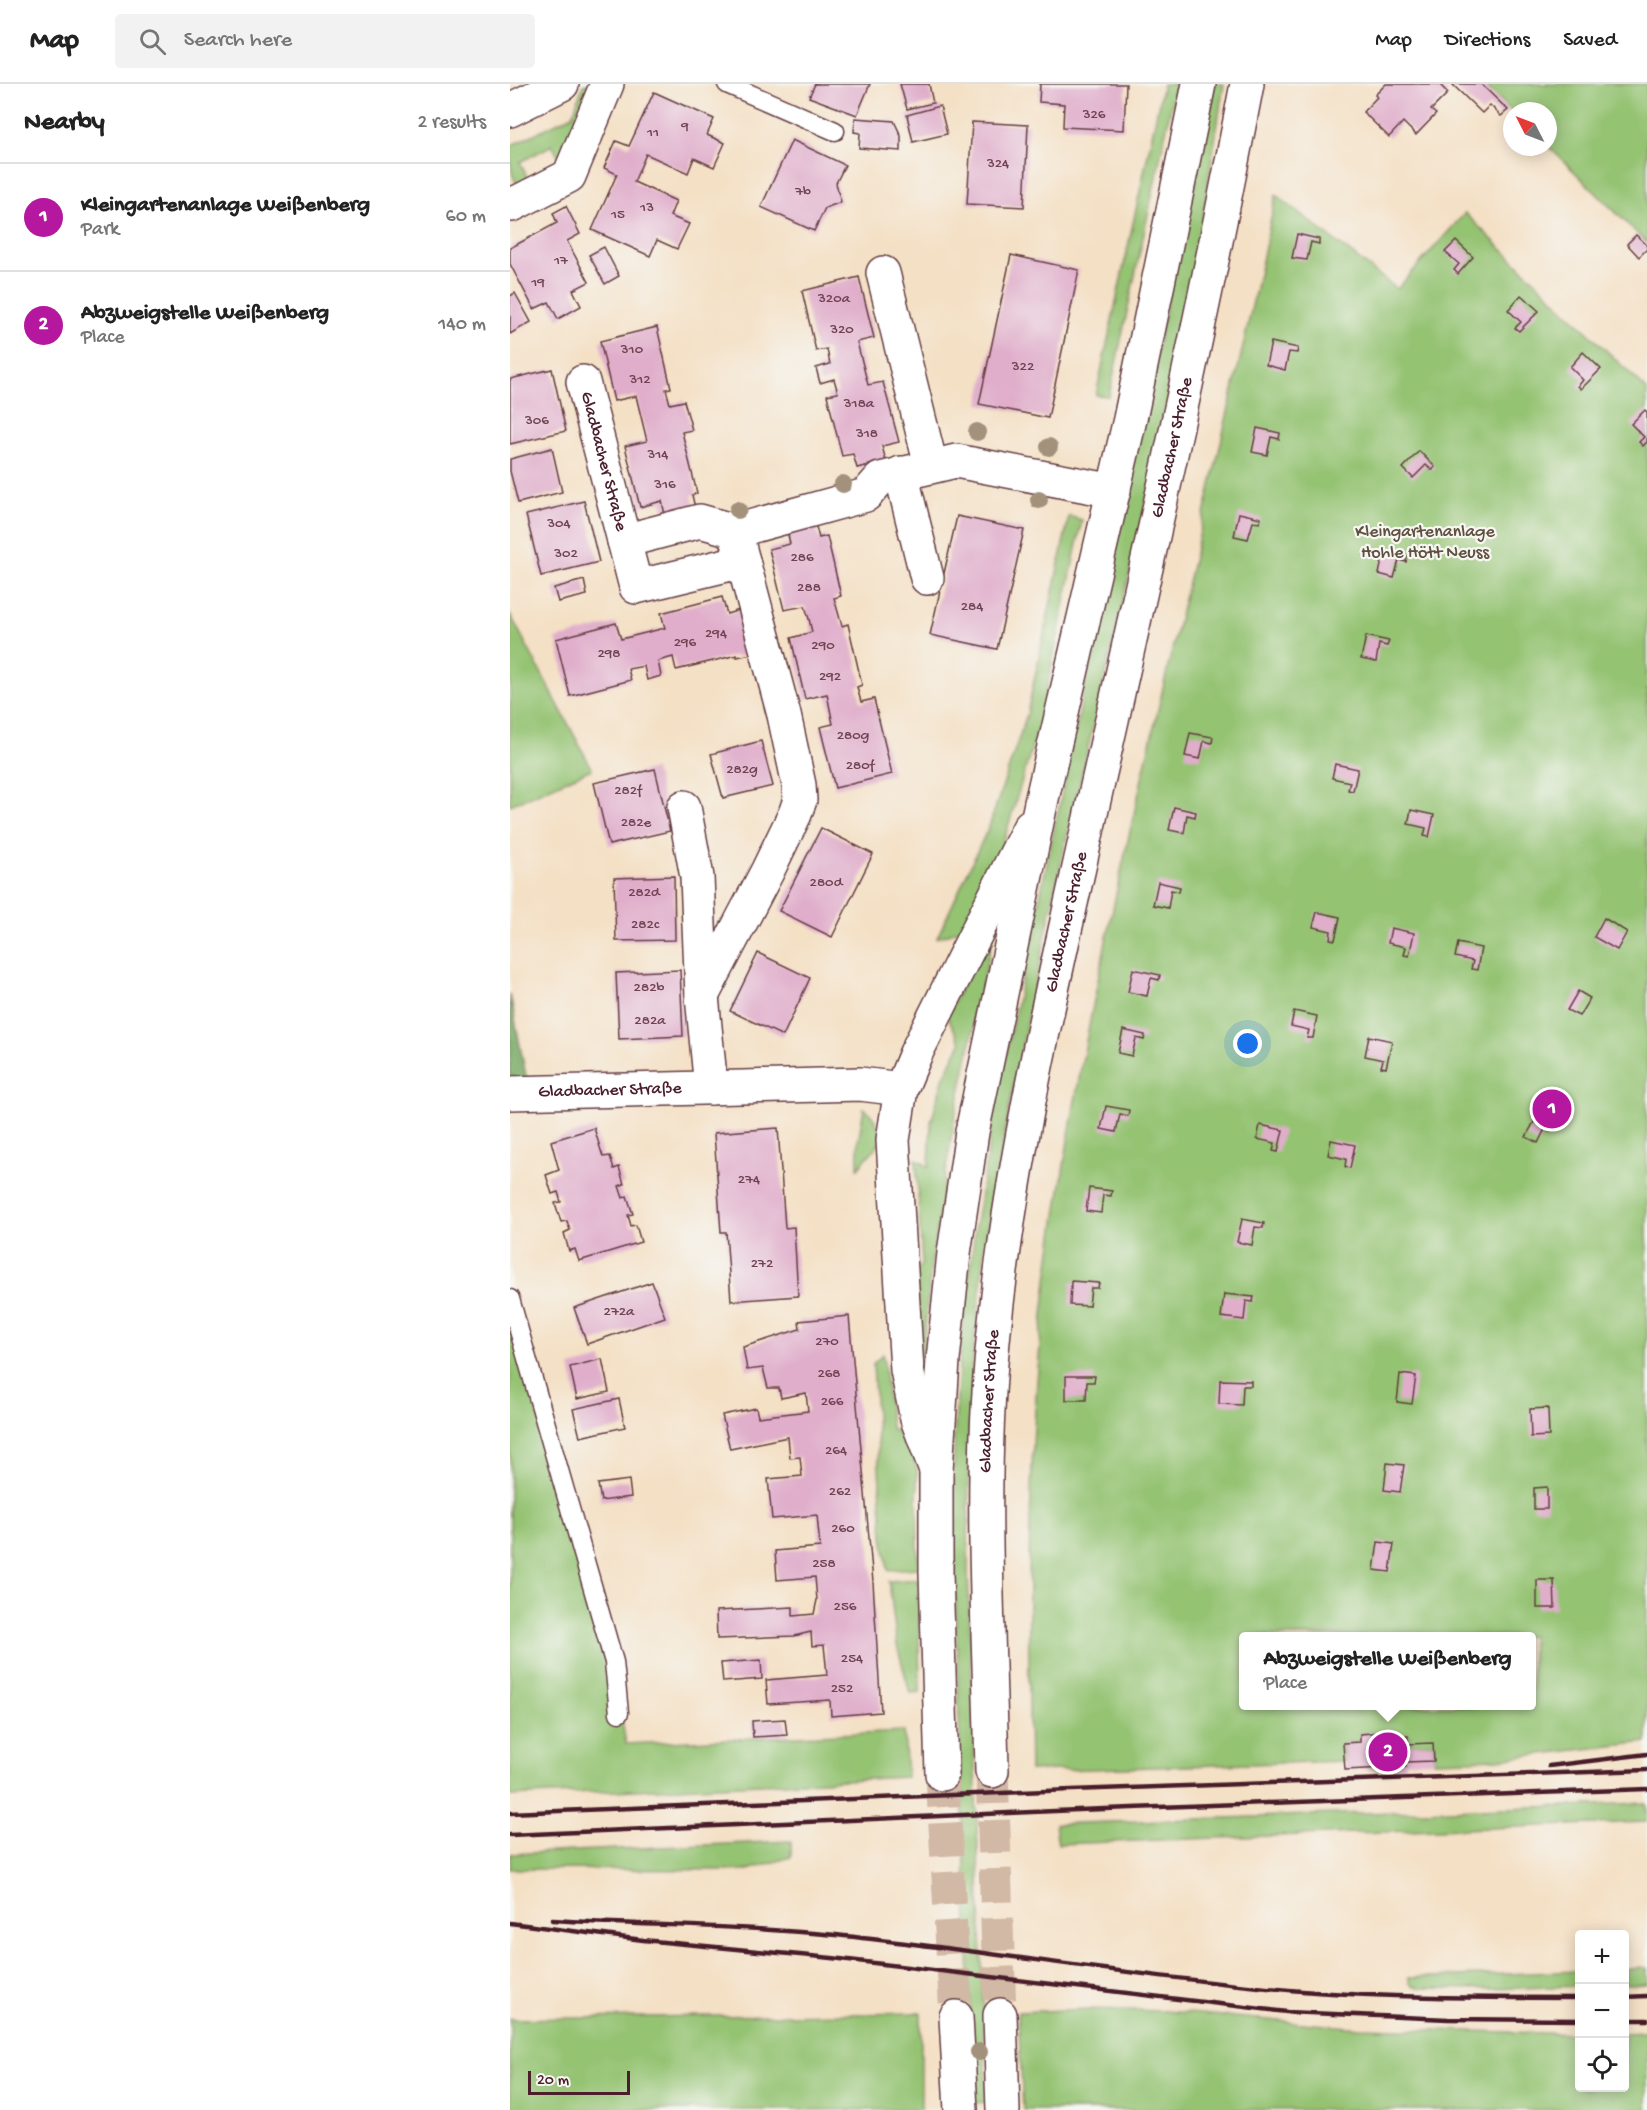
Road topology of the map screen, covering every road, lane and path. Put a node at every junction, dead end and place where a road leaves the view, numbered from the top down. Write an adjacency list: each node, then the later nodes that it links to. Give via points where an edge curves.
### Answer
1 (562, 84): 6 (main road)
2 (607, 84): 8 (main road, via 569,176)
3 (728, 84): 7 (lane)
4 (1199, 84): 12 (main road)
5 (1247, 84): 25 (main road, Gladbacher Straße, via 1177,430 1022,1134 1003,1253 987,1447)
6 (510, 110)
7 (835, 131)
8 (510, 203)
9 (884, 273): 11 (main road)
10 (583, 382): 13 (main road, Gladbacher Straße)
11 (916, 470): 12 (main road, Gladbacher Straße, via 956,461); 14 (main road, Gladbacher Straße, via 880,479 866,495); 15 (main road)
12 (1114, 491): 16 (main road)
13 (624, 541): 14 (main road, Gladbacher Straße, via 700,521); 14 (main road, Gladbacher Straße, via 636,587)
14 (739, 546): 18 (main road, via 784,716 800,800)
15 (927, 578)
16 (1041, 803): 20 (main road); 23 (main road, via 970,1143 954,1253)
17 (684, 807): 18 (main road, via 698,877)
18 (702, 996): 19 (main road)
19 (711, 1088): 20 (main road, Gladbacher Straße, via 860,1084); 21 (main road, Gladbacher Straße)
20 (901, 1089): 23 (main road, via 893,1140 907,1370 917,1419)
21 (510, 1093)
22 (510, 1299): 24 (lane, via 614,1662)
23 (936, 1470): 26 (main road)
24 (619, 1713)
25 (992, 1771)
26 (942, 1774)
27 (1000, 2015): 30 (main road)
28 (956, 2017): 29 (main road)
29 (961, 2110)
30 (1003, 2110)

